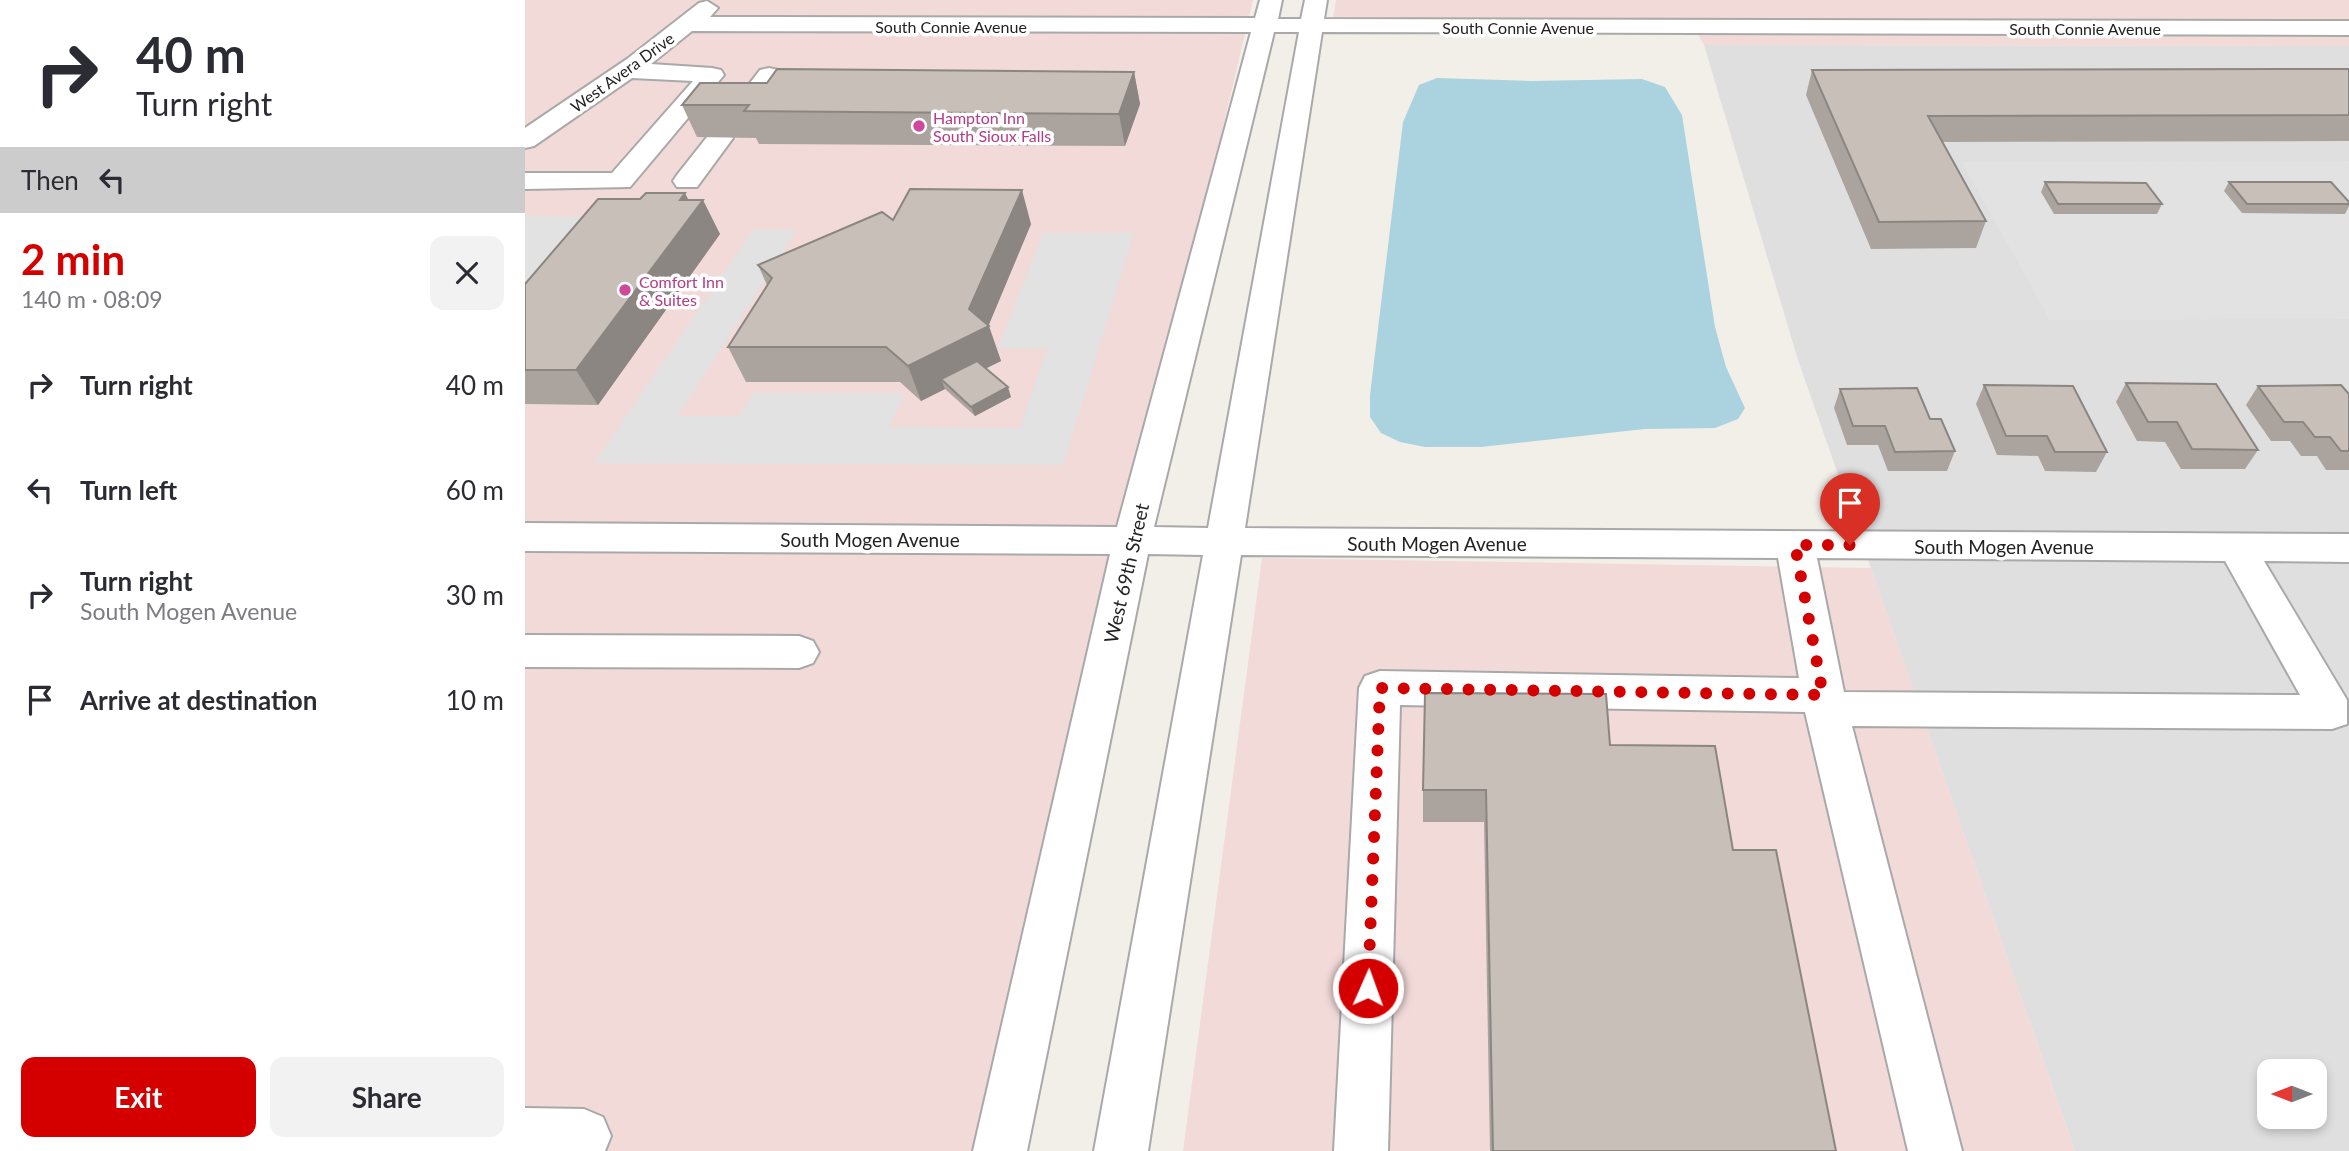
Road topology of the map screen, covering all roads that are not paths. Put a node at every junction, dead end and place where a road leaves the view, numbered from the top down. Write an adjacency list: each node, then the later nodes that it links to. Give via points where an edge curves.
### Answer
1 (716, 0): 7 (street, West Avera Drive)
2 (1021, 0): 8 (street)
3 (1907, 0): 9 (street)
4 (2120, 9): 10 (street)
5 (1267, 13): 6 (street, South Connie Avenue); 8 (street, South Connie Avenue); 21 (street, West 69th Street)
6 (1313, 14): 9 (street, South Connie Avenue); 20 (street)
7 (686, 24): 8 (street, South Connie Avenue); 12 (street, West Avera Drive)
8 (1006, 26)
9 (1923, 28): 10 (street, South Connie Avenue)
10 (2136, 28): 11 (street, South Connie Avenue)
11 (2349, 28)
12 (627, 70): 16 (street, West Avera Drive); 17 (street, via 712,75 620,181)
13 (769, 75): 14 (street)
14 (737, 115)
15 (720, 138): 18 (street)
16 (525, 139)
17 (525, 181)
18 (687, 181)
19 (525, 537): 21 (street, South Mogen Avenue)
20 (1223, 541): 21 (street, South Mogen Avenue); 22 (street, South Mogen Avenue); 31 (street)
21 (1132, 542): 30 (street, West 69th Street)
22 (1795, 545): 23 (street, South Mogen Avenue); 27 (street)
23 (2236, 547): 24 (street, South Mogen Avenue); 27 (street, via 2332,712)
24 (2349, 548)
25 (525, 651): 26 (street)
26 (799, 652)
27 (1825, 702): 32 (street, via 1380,688); 33 (street)
28 (525, 1135): 29 (street)
29 (585, 1136)
30 (1000, 1151)
31 (1121, 1151)
32 (1361, 1151)
33 (1935, 1151)

